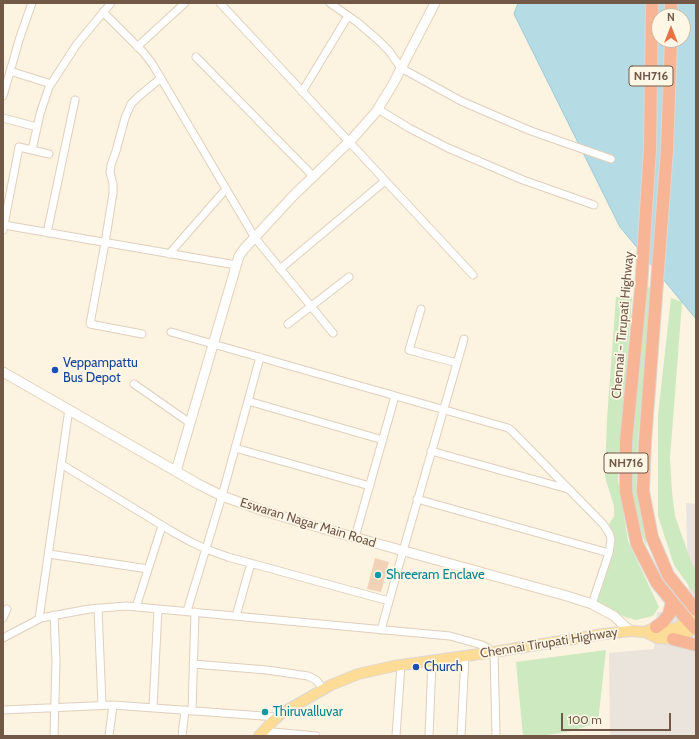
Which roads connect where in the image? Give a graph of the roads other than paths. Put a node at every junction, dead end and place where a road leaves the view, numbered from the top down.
1 (32, 3) edge
2 (111, 3) edge
3 (184, 3) edge
4 (220, 3) edge
5 (330, 3) edge
6 (652, 3) edge
7 (433, 7) edge
8 (103, 12) junction
9 (348, 16) junction
10 (137, 47) junction
11 (671, 48) edge
12 (196, 56) dead end
13 (401, 68) junction
14 (10, 71) junction
15 (161, 78) junction
16 (51, 84) junction
17 (302, 92) junction
18 (3, 96) edge
19 (75, 100) dead end
20 (378, 109) junction
21 (3, 118) edge
22 (37, 127) junction
23 (349, 142) junction
24 (32, 150) junction
25 (49, 154) dead end
26 (611, 159) dead end
27 (313, 176) junction
28 (385, 181) junction
29 (226, 188) junction
30 (594, 206) dead end
31 (4, 228) edge
32 (47, 233) junction
33 (255, 238) junction
34 (105, 243) junction
35 (169, 254) junction
36 (236, 265) junction
37 (280, 269) junction
38 (473, 275) dead end
39 (349, 277) dead end
40 (311, 307) junction
41 (420, 310) dead end
42 (288, 324) dead end
43 (172, 332) dead end
44 (333, 333) dead end
45 (142, 334) dead end
46 (464, 339) dead end
47 (213, 344) junction
48 (260, 357) junction
49 (457, 363) junction
50 (3, 372) edge
51 (134, 384) dead end
52 (395, 396) junction
53 (248, 401) junction
54 (69, 409) junction
55 (443, 410) junction
56 (190, 422) junction
57 (383, 440) junction
58 (235, 448) junction
59 (431, 451) junction
60 (61, 464) junction
61 (176, 471) junction
62 (370, 486) junction
63 (569, 489) junction
64 (222, 496) junction
65 (417, 499) junction
66 (162, 526) junction
67 (355, 537) junction
68 (206, 549) junction
69 (403, 551) junction
70 (609, 553) junction
71 (48, 554) junction
72 (251, 564) junction
73 (148, 569) junction
74 (389, 601) junction
75 (672, 602) junction
76 (592, 604) junction
77 (136, 607) junction
78 (98, 608) junction
79 (7, 609) dead end
80 (158, 609) junction
81 (696, 610) edge
82 (187, 611) junction
83 (195, 612) junction
84 (54, 615) junction
85 (236, 616) junction
86 (3, 618) edge
87 (40, 619) junction
88 (694, 625) edge
89 (650, 629) junction
90 (381, 630) junction
91 (630, 631) junction
92 (3, 638) edge
93 (673, 639) junction
94 (696, 645) edge
95 (494, 652) junction
96 (465, 656) junction
97 (432, 660) junction
98 (193, 664) junction
99 (401, 665) junction
100 (323, 689) junction
101 (102, 705) junction
102 (113, 705) junction
103 (56, 708) junction
104 (153, 708) junction
105 (3, 710) edge
106 (188, 710) junction
107 (277, 717) junction
108 (261, 733) edge
109 (293, 735) edge
110 (54, 736) edge
111 (109, 736) edge
112 (182, 736) edge
113 (316, 736) edge
114 (396, 736) edge
115 (429, 736) edge
116 (462, 736) edge
117 (496, 736) edge

1 - 14 street
2 - 8 street
3 - 10 street
4 - 17 street
5 - 9 street
6 - 75 highway, Chennai - Tirupati Highway / NH716
7 - 13 street
8 - 10 street
8 - 16 street
9 - 13 street
9 - 17 street
10 - 15 street
11 - 81 highway, NH716
12 - 27 street
13 - 20 street
13 - 26 street
14 - 16 street
14 - 18 street
15 - 29 street
15 - 34 street
16 - 22 street
17 - 23 street
19 - 32 street
20 - 23 street
20 - 30 street
21 - 22 street
22 - 24 street
23 - 27 street
23 - 28 street
24 - 25 street
24 - 31 street
27 - 33 street
28 - 37 street
28 - 38 street
29 - 33 street
29 - 35 street
31 - 32 street
32 - 34 street
33 - 36 street
33 - 37 street
34 - 35 street
34 - 45 street
35 - 36 street
36 - 47 street
37 - 40 street
39 - 40 street
40 - 42 street
40 - 44 street
41 - 49 street
43 - 47 street
46 - 49 street
47 - 48 street
47 - 56 street
48 - 52 street
48 - 53 street
49 - 55 street
50 - 54 street, Eswaran Nagar Main Road
51 - 56 street
52 - 55 street
52 - 57 street
53 - 57 street
53 - 58 street
54 - 60 street
54 - 61 street, Eswaran Nagar Main Road
55 - 59 street
55 - 63 street
56 - 61 street
57 - 62 street
58 - 62 street
58 - 64 street
59 - 63 street
59 - 65 street
60 - 66 street
60 - 71 street
61 - 64 street, Eswaran Nagar Main Road
62 - 67 street
63 - 70 street
64 - 67 street, Eswaran Nagar Main Road
64 - 68 street
65 - 69 street
65 - 70 street
66 - 68 street
66 - 73 street
67 - 69 street, Eswaran Nagar Main Road
68 - 72 street
68 - 82 street
69 - 74 street
69 - 76 street, Eswaran Nagar Main Road
70 - 76 street
71 - 73 street
71 - 87 street
72 - 74 street
72 - 85 street
73 - 77 street
74 - 90 street
75 - 88 highway, Chennai - Tirupati Highway / NH716
75 - 89 highway
76 - 91 street, Eswaran Nagar Main Road
77 - 78 street
77 - 80 street
78 - 84 street
78 - 101 street
79 - 86 street
80 - 82 street
80 - 104 street
82 - 83 street
83 - 85 street
83 - 98 street
84 - 87 street
84 - 103 street
85 - 90 street
87 - 92 street
88 - 89 main road
88 - 93 main road
89 - 91 main road, Chennai Tirupati Highway
89 - 93 main road
90 - 95 street
91 - 95 main road, Chennai Tirupati Highway
93 - 94 highway
95 - 96 main road, Chennai Tirupati Highway
95 - 117 street
96 - 97 main road, Chennai Tirupati Highway
96 - 116 street
97 - 99 main road, Chennai Tirupati Highway
97 - 115 street
98 - 100 street
98 - 106 street
99 - 100 main road, Chennai Tirupati Highway
99 - 114 street
100 - 107 main road, Chennai Tirupati Highway
101 - 102 street
101 - 103 street
102 - 104 street
102 - 111 street
103 - 105 street
103 - 110 street
104 - 106 street
106 - 107 street
106 - 112 street
107 - 108 main road, Chennai Tirupati Highway
108 - 109 street
109 - 113 street

